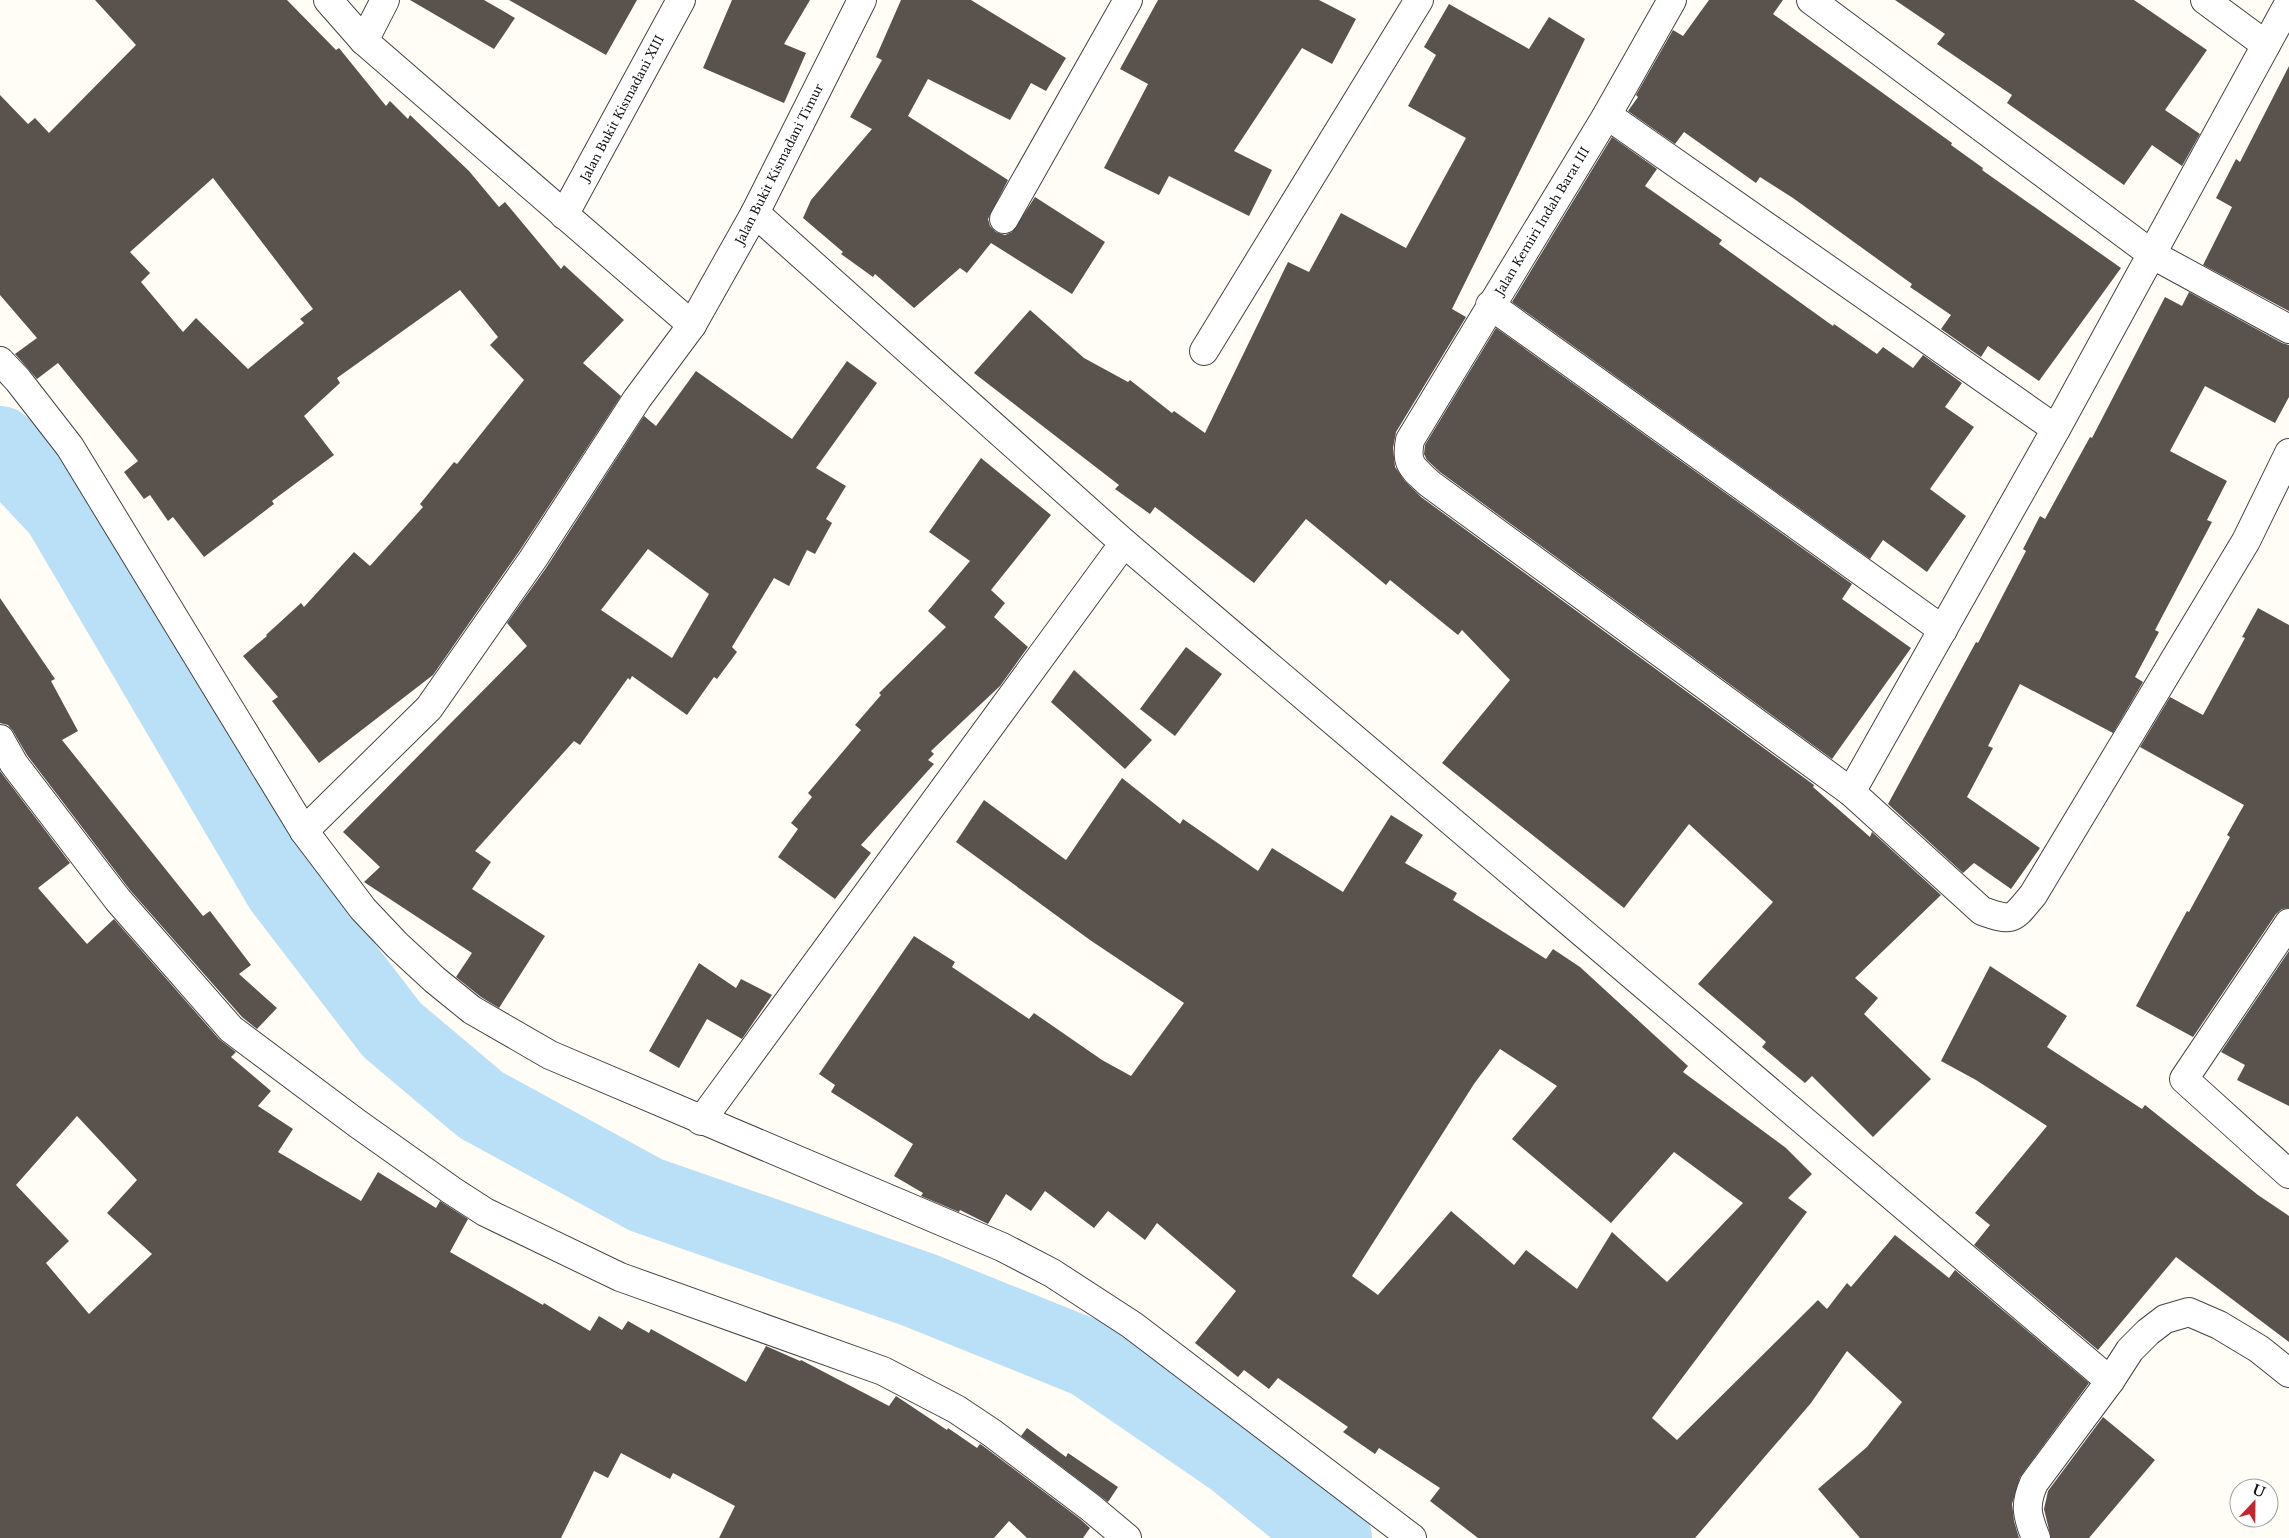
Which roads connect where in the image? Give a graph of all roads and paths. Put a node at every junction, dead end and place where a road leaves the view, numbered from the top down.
1 (328, 0) edge
2 (386, 0) edge
3 (680, 0) edge
4 (862, 0) edge
5 (1128, 0) edge
6 (1419, 0) edge
7 (1672, 0) edge
8 (1811, 0) edge
9 (2205, 0) edge
10 (2289, 3) edge
11 (364, 41) junction
12 (2266, 45) junction
13 (1607, 114) junction
14 (755, 213) junction
15 (564, 215) junction
16 (1004, 219) dead end
17 (2153, 255) junction
18 (1490, 305) junction
19 (692, 325) junction
20 (2289, 329) edge
21 (1204, 351) dead end
22 (0, 361) edge
23 (2056, 429) junction
24 (2289, 453) edge
25 (1124, 543) junction
26 (1943, 630) junction
27 (0, 739) edge
28 (1850, 792) junction
29 (304, 831) junction
30 (2289, 923) edge
31 (2226, 1118) junction
32 (701, 1121) junction
33 (2289, 1149) edge
34 (2289, 1174) edge
35 (2289, 1373) edge
36 (2110, 1381) junction
37 (1127, 1538) edge
38 (1412, 1538) edge
39 (2036, 1538) edge

1 - 11 street
2 - 11 street
3 - 15 street, Jalan Bukit Kismadani XIII
4 - 14 street, Jalan Bukit Kismadani Timur
5 - 16 street
6 - 21 street
7 - 13 street, Jalan Kemiri Indah Barat III
8 - 17 street
9 - 12 street
10 - 12 street
11 - 15 street
12 - 17 street
13 - 18 street, Jalan Kemiri Indah Barat III
13 - 23 street
14 - 19 street, Jalan Bukit Kismadani Timur
14 - 25 street
15 - 19 street
17 - 20 street
17 - 23 street
18 - 26 street
18 - 28 street, Jalan Kemiri Indah Barat III
19 - 29 street, Jalan Bukit Kismadani Timur
22 - 29 street
23 - 26 street
24 - 28 street
25 - 32 street
25 - 36 street
26 - 28 street
27 - 37 street
29 - 32 street
30 - 31 street
31 - 33 street
31 - 34 street
32 - 38 street
35 - 36 street
36 - 39 street

